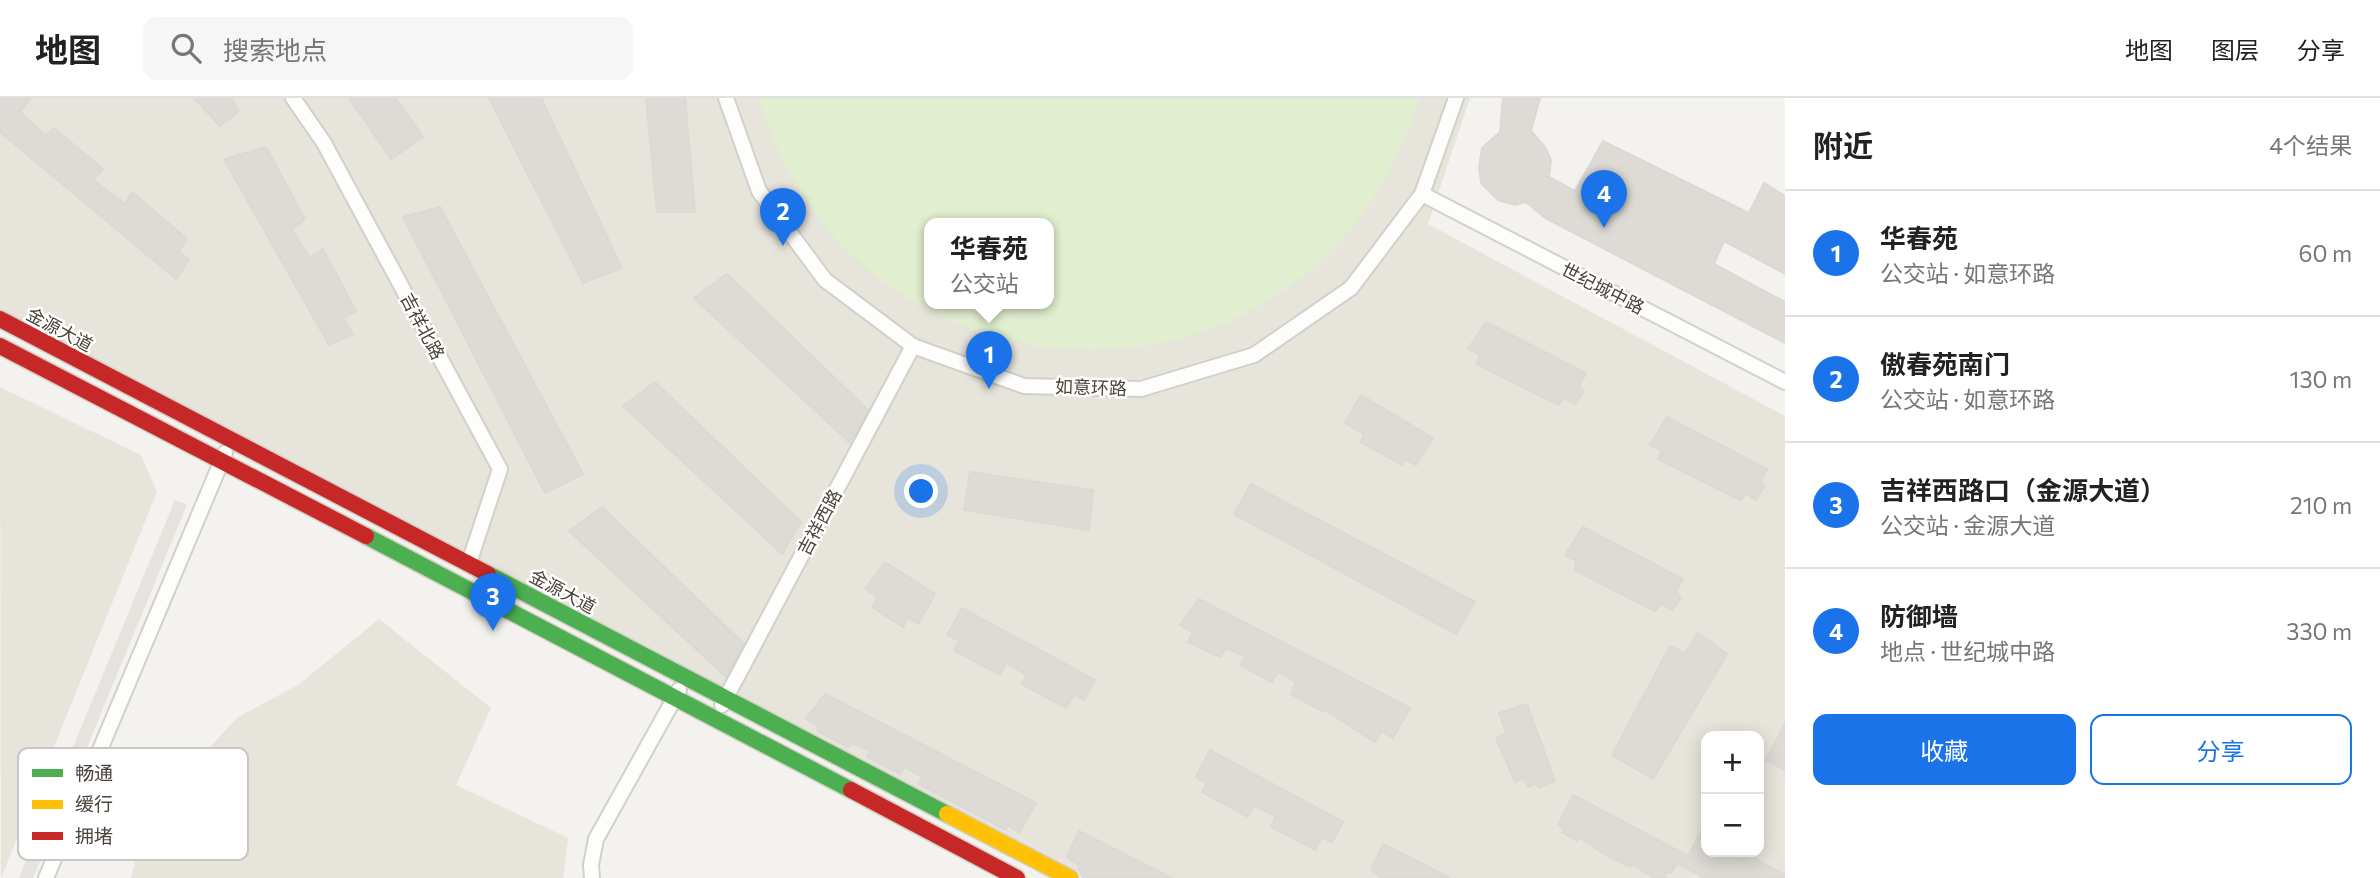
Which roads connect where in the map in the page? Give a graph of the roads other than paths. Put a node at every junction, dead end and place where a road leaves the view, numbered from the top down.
1 (293, 98) edge
2 (726, 98) edge
3 (1456, 98) edge
4 (1422, 194) junction
5 (0, 319) edge
6 (0, 346) edge
7 (913, 346) junction
8 (1785, 382) edge
9 (230, 439) junction
10 (222, 462) junction
11 (469, 563) junction
12 (686, 677) junction
13 (675, 697) junction
14 (726, 698) junction
15 (715, 718) junction
16 (101, 748) edge
17 (54, 860) edge
18 (46, 878) edge
19 (592, 878) edge
20 (1017, 878) edge
21 (1070, 878) edge

1 - 11 street, 吉祥北路
2 - 7 street, 如意环路
3 - 4 street, 如意环路
4 - 7 street, 如意环路
4 - 8 street, 世纪城中路
5 - 9 street, 金源大道
6 - 10 street
7 - 14 street, 吉祥西路
9 - 10 street
9 - 11 street, 金源大道
10 - 13 street
10 - 16 street
11 - 12 street, 金源大道
12 - 13 street
12 - 14 street, 金源大道
13 - 15 street
13 - 19 street
14 - 15 street, 吉祥西路
14 - 21 street, 金源大道
15 - 20 street
17 - 18 street

